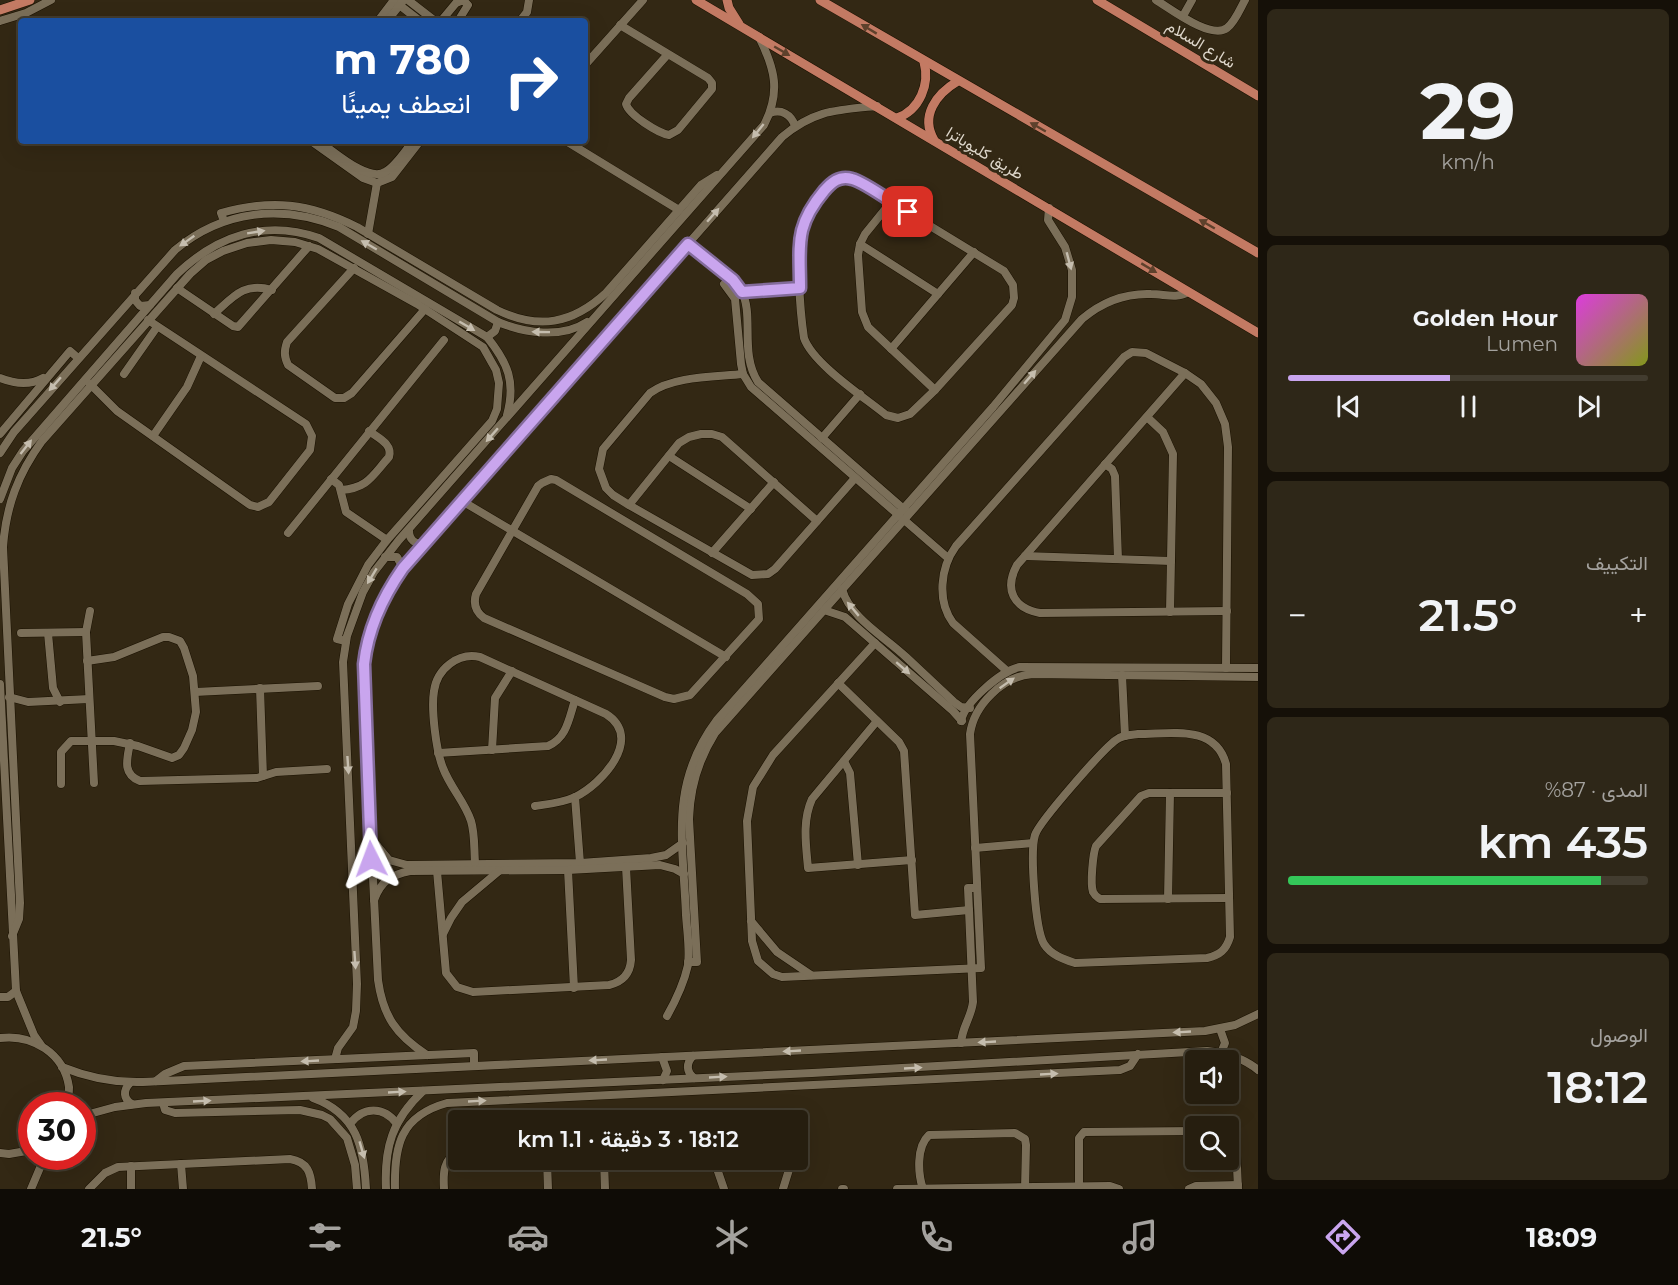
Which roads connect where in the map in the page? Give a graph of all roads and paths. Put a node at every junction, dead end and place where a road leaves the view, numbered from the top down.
1 (30, 0) edge
2 (51, 0) edge
3 (529, 0) edge
4 (643, 0) edge
5 (696, 0) edge
6 (727, 0) edge
7 (820, 0) edge
8 (1097, 0) edge
9 (1157, 0) edge
10 (1192, 0) edge
11 (1245, 0) edge
12 (400, 1) edge
13 (0, 10) edge
14 (1183, 16) junction
15 (381, 18) edge
16 (389, 18) edge
17 (417, 18) edge
18 (430, 18) edge
19 (444, 18) edge
20 (460, 18) edge
21 (522, 18) edge
22 (0, 21) edge
23 (620, 25) junction
24 (741, 27) junction
25 (759, 37) junction
26 (668, 54) junction
27 (588, 62) edge
28 (924, 62) junction
29 (958, 81) junction
30 (1258, 96) edge
31 (877, 106) junction
32 (770, 114) junction
33 (897, 118) junction
34 (795, 126) junction
35 (934, 140) junction
36 (317, 144) edge
37 (322, 144) edge
38 (414, 144) edge
39 (571, 144) edge
40 (325, 148) junction
41 (723, 171) junction
42 (374, 180) junction
43 (891, 202) junction
44 (1049, 208) junction
45 (679, 210) junction
46 (224, 221) junction
47 (368, 234) junction
48 (688, 244) junction
49 (860, 244) junction
50 (309, 246) junction
51 (974, 252) junction
52 (1258, 253) edge
53 (642, 258) junction
54 (354, 268) junction
55 (428, 274) junction
56 (724, 284) dead end
57 (177, 288) junction
58 (800, 288) junction
59 (272, 290) junction
60 (742, 292) junction
61 (1188, 292) junction
62 (135, 293) junction
63 (938, 294) junction
64 (419, 301) junction
65 (150, 305) junction
66 (425, 309) junction
67 (214, 314) junction
68 (596, 316) junction
69 (112, 320) junction
70 (148, 320) junction
71 (1065, 320) junction
72 (498, 322) junction
73 (1075, 326) junction
74 (157, 327) junction
75 (128, 329) junction
76 (1258, 333) edge
77 (487, 337) junction
78 (444, 340) dead end
79 (891, 349) junction
80 (201, 356) junction
81 (78, 358) junction
82 (1185, 373) junction
83 (49, 374) junction
84 (124, 374) dead end
85 (743, 374) junction
86 (0, 378) edge
87 (84, 379) junction
88 (755, 384) junction
89 (92, 385) junction
90 (935, 390) junction
91 (860, 394) junction
92 (1147, 417) junction
93 (506, 419) junction
94 (369, 431) junction
95 (0, 434) edge
96 (153, 436) junction
97 (822, 438) junction
98 (0, 453) edge
99 (669, 456) junction
100 (1105, 464) junction
101 (451, 475) junction
102 (855, 478) junction
103 (331, 479) junction
104 (774, 482) junction
105 (341, 490) junction
106 (0, 499) edge
107 (462, 501) junction
108 (629, 506) junction
109 (751, 509) junction
110 (904, 514) junction
111 (818, 521) junction
112 (409, 530) junction
113 (513, 531) junction
114 (288, 533) dead end
115 (387, 540) junction
116 (425, 543) junction
117 (712, 553) junction
118 (1025, 556) junction
119 (385, 557) junction
120 (948, 558) junction
121 (1118, 559) junction
122 (1171, 561) junction
123 (403, 568) junction
124 (842, 589) junction
125 (824, 610) junction
126 (90, 611) dead end
127 (1227, 611) junction
128 (1170, 612) junction
129 (86, 632) junction
130 (21, 633) dead end
131 (48, 633) junction
132 (346, 641) junction
133 (875, 643) junction
134 (726, 657) junction
135 (87, 661) junction
136 (1226, 668) junction
137 (1258, 668) edge
138 (512, 671) junction
139 (1007, 671) junction
140 (1067, 671) junction
141 (1152, 672) junction
142 (1185, 672) junction
143 (1122, 675) junction
144 (1258, 677) edge
145 (838, 683) junction
146 (3, 684) edge
147 (318, 686) dead end
148 (53, 688) junction
149 (260, 688) junction
150 (195, 692) junction
151 (9, 697) junction
152 (89, 699) junction
153 (575, 700) junction
154 (46, 702) junction
155 (60, 702) junction
156 (967, 708) junction
157 (977, 712) junction
158 (877, 721) junction
159 (961, 721) junction
160 (971, 727) junction
161 (1125, 735) junction
162 (92, 740) junction
163 (130, 743) junction
164 (492, 750) junction
165 (438, 753) junction
166 (844, 761) junction
167 (327, 769) dead end
168 (263, 776) junction
169 (94, 783) dead end
170 (61, 784) dead end
171 (1170, 793) junction
172 (1227, 793) junction
173 (575, 797) junction
174 (535, 806) dead end
175 (370, 837) junction
176 (683, 843) junction
177 (1033, 843) junction
178 (975, 848) junction
179 (912, 860) junction
180 (475, 862) junction
181 (580, 862) junction
182 (858, 865) junction
183 (626, 867) junction
184 (568, 870) junction
185 (438, 871) junction
186 (499, 871) junction
187 (684, 874) junction
188 (977, 888) junction
189 (1168, 898) junction
190 (1229, 898) junction
191 (373, 904) junction
192 (969, 910) junction
193 (751, 921) junction
194 (442, 935) junction
195 (12, 936) junction
196 (688, 962) junction
197 (971, 969) junction
198 (812, 976) junction
199 (574, 988) junction
200 (16, 991) junction
201 (0, 997) edge
202 (1258, 1014) edge
203 (667, 1016) dead end
204 (1221, 1029) junction
205 (0, 1038) edge
206 (961, 1043) junction
207 (41, 1045) junction
208 (1222, 1050) edge
209 (1185, 1052) edge
210 (1138, 1054) junction
211 (427, 1055) junction
212 (693, 1056) junction
213 (662, 1057) junction
214 (335, 1059) junction
215 (1239, 1059) edge
216 (474, 1065) junction
217 (62, 1067) junction
218 (1258, 1070) edge
219 (798, 1073) junction
220 (694, 1078) junction
221 (663, 1080) junction
222 (156, 1081) junction
223 (130, 1083) junction
224 (528, 1086) junction
225 (798, 1086) junction
226 (423, 1091) junction
227 (69, 1092) edge
228 (309, 1096) junction
229 (528, 1099) junction
230 (163, 1103) junction
231 (132, 1104) junction
232 (96, 1113) edge
233 (350, 1124) junction
234 (397, 1124) junction
235 (1185, 1131) edge
236 (18, 1152) edge
237 (0, 1153) edge
238 (448, 1159) edge
239 (181, 1164) junction
240 (131, 1166) junction
241 (39, 1170) edge
242 (547, 1170) edge
243 (604, 1170) edge
244 (717, 1170) edge
245 (789, 1170) edge
246 (1237, 1170) edge
247 (1079, 1187) junction
248 (1238, 1187) edge
249 (923, 1188) edge
250 (1025, 1188) edge
251 (31, 1189) edge
252 (89, 1189) edge
253 (131, 1189) edge
254 (183, 1189) edge
255 (312, 1189) edge
256 (357, 1189) edge
257 (366, 1189) edge
258 (386, 1189) edge
259 (395, 1189) edge
260 (444, 1189) edge
261 (548, 1189) edge
262 (605, 1189) edge
263 (724, 1189) edge
264 (783, 1189) edge
265 (897, 1189) edge
266 (1119, 1189) edge
267 (1189, 1189) edge

1 - 13 main road
2 - 22 street
3 - 21 street
4 - 23 street
5 - 24 main road, طريق كليوباترا
6 - 24 main road
28 -> 7 main road
8 - 30 main road, شارع السلام
9 - 14 street
10 - 14 street
11 - 14 street
12 - 15 street
12 - 16 street
12 - 17 street
12 - 18 street
19 - 20 street
23 - 26 street
23 - 27 street
24 - 25 main road, طريق كليوباترا
25 -> 31 main road, طريق كليوباترا
25 - 32 street
26 - 26 street
28 - 29 main road
28 - 33 main road
29 - 35 main road
52 -> 29 main road
31 - 33 main road, طريق كليوباترا
31 - 34 street
32 - 34 street
32 -> 41 street
33 - 35 main road, طريق كليوباترا
48 -> 34 street
35 - 44 main road, طريق كليوباترا
36 - 40 street
37 - 40 street
38 - 42 street
39 - 45 street
40 - 42 street
41 - 45 street
41 - 53 street
42 - 47 street
43 - 49 street
43 - 51 street
43 - 58 street
44 -> 61 main road, طريق كليوباترا
44 -> 71 street
45 - 53 street
46 - 47 street
55 -> 46 street
46 -> 62 street
47 - 55 street
48 - 60 street
48 - 107 street
49 - 63 street
49 - 79 street
50 - 54 street
50 - 57 street
50 - 59 street
51 - 63 street
51 - 90 street
53 - 55 street
53 - 68 street
54 - 64 street
54 - 66 street
55 - 72 street
56 - 85 street
57 - 67 street
57 - 70 street
58 - 60 street
58 - 91 street
59 - 67 street
59 - 67 street
60 - 88 street
61 - 73 street
61 - 76 main road, طريق كليوباترا
62 - 65 street
62 - 69 street
63 - 79 street
65 -> 64 street
64 - 66 street
64 -> 77 street
65 - 75 street
66 - 101 street
68 -> 72 street
68 - 93 street
69 - 75 street
69 - 81 street
70 - 74 street
70 - 89 street
71 - 73 street
71 - 110 street
72 - 77 street
110 -> 73 street
74 - 80 street
74 - 84 street
75 - 87 street
77 - 93 street
78 - 94 street
79 - 90 street
80 - 96 street
80 - 96 street
81 - 83 street
81 -> 98 street
82 - 92 street
82 - 120 street
82 - 127 street
83 - 86 street
83 - 95 street
85 - 88 street
85 - 108 street
87 - 89 street
106 -> 87 street
88 - 97 street
88 - 102 street
89 - 96 street
89 - 146 street
90 - 91 street
91 - 97 street
92 - 100 street
92 - 122 street
93 -> 101 street
94 - 103 street
94 - 105 street
97 - 110 street
99 - 104 street
99 - 108 street
99 - 109 street
100 - 118 street
100 - 121 street
101 - 112 street
101 - 115 street
102 - 110 street
102 - 111 street
103 - 105 street
103 - 114 street
104 - 109 street
104 - 111 street
105 - 115 street
107 - 113 street
107 - 116 street
108 - 117 street
109 - 117 street
110 - 120 street
110 - 124 street
110 - 176 street
111 - 117 street
112 - 116 street
112 - 119 street
113 - 134 street
113 - 134 street
113 - 134 street
115 - 132 street
116 - 123 street
118 - 121 street
118 - 128 street
119 - 123 street
119 -> 132 street
120 - 139 street
121 - 122 street
122 - 128 street
123 - 175 street
124 - 125 street
156 -> 124 street
125 - 133 street
125 - 196 street
126 - 129 street
127 - 128 street
127 - 136 street
129 - 131 street
129 - 135 street
130 - 131 street
131 - 148 street
132 -> 214 street
133 - 145 street
133 -> 159 street
135 - 150 street
135 - 152 street
136 - 137 street
136 - 142 street
138 - 153 street
138 - 164 street
138 - 165 street
139 - 140 street
139 - 156 street
140 - 141 street
140 - 143 street
157 -> 140 street
141 - 142 street
141 - 143 street
142 - 144 street
143 - 161 street
145 - 158 street
145 - 193 street
146 - 151 street
146 - 195 street
147 - 149 street
148 - 154 street
148 - 155 street
149 - 150 street
149 - 168 street
150 - 163 street
151 - 154 street
151 - 195 street
152 - 155 street
152 - 162 street
153 - 164 street
153 - 173 street
154 - 155 street
156 - 157 street
156 - 159 street
157 - 160 street
158 - 166 street
158 - 179 street
159 - 160 street
160 - 178 street
161 - 172 street
161 - 177 street
162 - 163 street
162 - 169 street
162 - 170 street
163 - 168 street
164 - 165 street
165 - 180 street
166 - 182 street
166 - 182 street
167 - 168 street
171 - 172 street
171 - 189 street
171 - 189 street
172 - 190 street
173 - 174 street
173 - 181 street
175 - 180 street
175 - 191 street
176 - 181 street
176 - 187 street
177 - 178 street
177 - 190 street
178 - 188 street
179 - 182 street
179 - 192 street
180 - 181 street
183 - 184 street
183 - 187 street
183 - 199 street
184 - 186 street
184 - 199 street
185 - 186 street
185 - 191 street
185 - 194 street
186 - 194 street
187 - 196 street
188 - 192 street
188 - 197 street
189 - 190 street
191 - 211 street
192 - 197 street
193 - 198 street
193 - 198 street
194 - 199 street
195 - 200 street
196 - 203 street
197 - 198 street
197 - 206 street
200 - 201 street
200 - 207 street
202 - 204 street
204 -> 206 street
204 - 208 street
205 - 207 street
206 -> 212 street
207 - 217 street
209 - 210 street
219 -> 210 street
225 -> 210 street
211 - 214 street
211 - 216 street
212 - 213 street
212 - 220 street
213 -> 216 street
213 - 221 street
214 -> 222 street
215 - 218 street
216 - 222 street
217 - 223 street
217 - 227 street
220 -> 219 street
219 - 225 street
220 - 221 street
221 - 224 street
222 - 223 street
223 - 231 street
224 - 226 street
224 - 229 street
225 - 229 street
228 -> 226 street
226 - 234 street
230 -> 228 street
228 - 233 street
259 -> 229 street
230 - 231 street
230 - 256 street
231 - 232 street
233 - 234 street
233 -> 257 street
234 - 258 street
235 - 247 street
236 - 237 street
238 - 260 street
239 - 240 street
239 - 254 street
239 - 255 street
240 - 252 street
240 - 253 street
241 - 251 street
242 - 261 street
243 - 262 street
244 - 263 street
245 - 264 street
246 - 248 street
247 - 250 street
247 - 266 street
248 - 267 street
249 - 250 street
249 - 250 street
249 - 265 street

